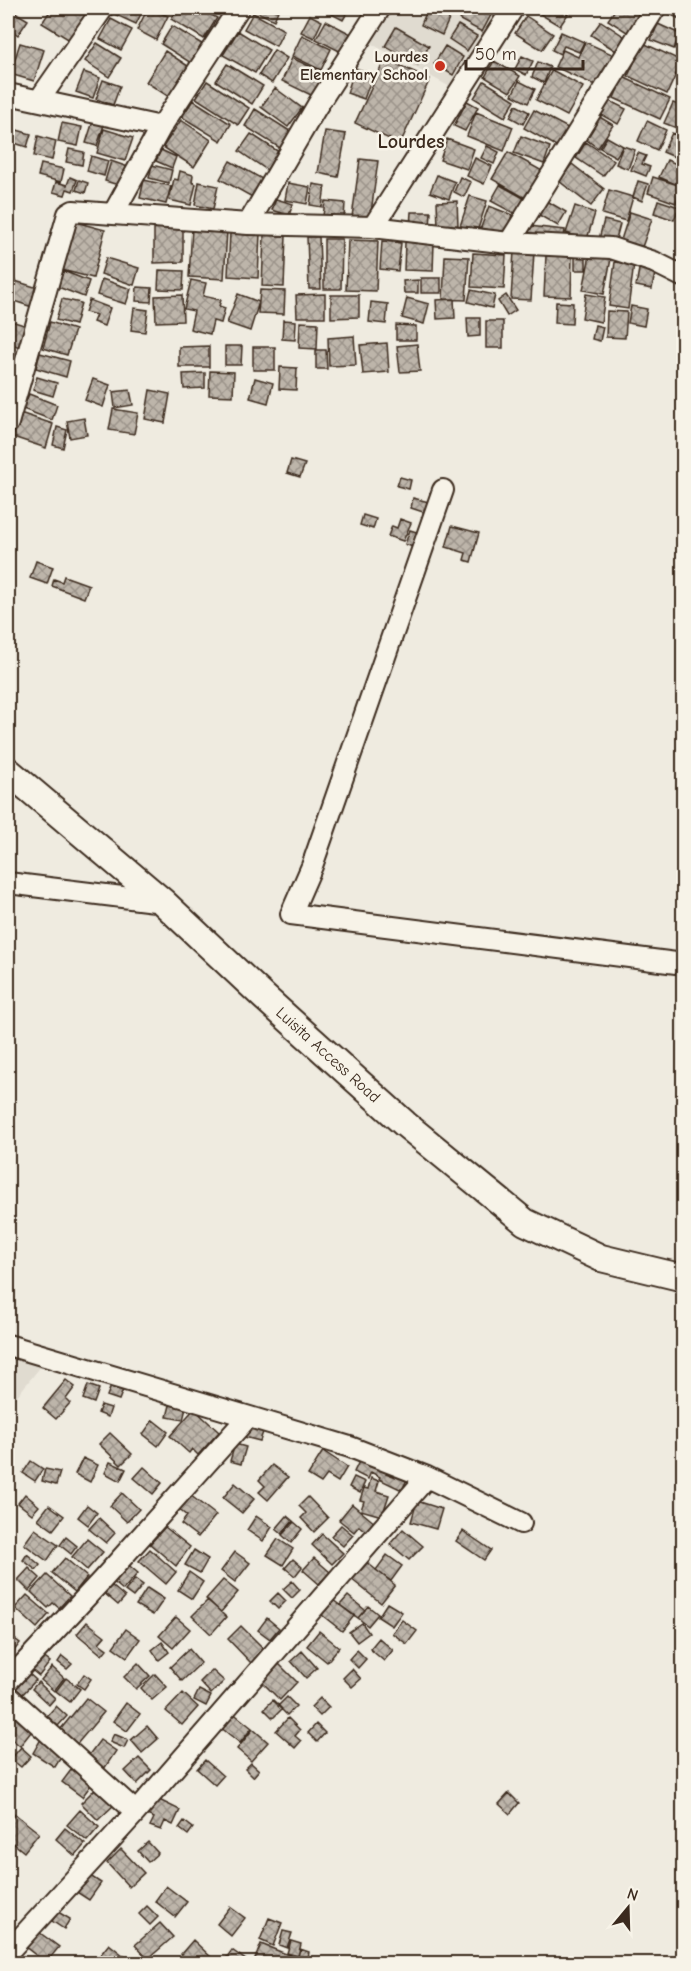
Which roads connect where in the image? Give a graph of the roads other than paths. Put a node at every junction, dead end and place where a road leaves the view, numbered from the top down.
1 (103, 8) edge
2 (239, 8) edge
3 (380, 8) edge
4 (513, 8) edge
5 (655, 8) edge
6 (8, 94) edge
7 (39, 100) junction
8 (161, 127) junction
9 (113, 214) junction
10 (248, 224) junction
11 (373, 227) junction
12 (508, 243) junction
13 (684, 277) edge
14 (8, 423) edge
15 (443, 490) dead end
16 (8, 771) edge
17 (8, 883) edge
18 (163, 902) junction
19 (684, 964) edge
20 (684, 1278) edge
21 (8, 1345) edge
22 (248, 1417) junction
23 (427, 1477) junction
24 (521, 1523) dead end
25 (8, 1681) edge
26 (8, 1696) edge
27 (136, 1812) junction
28 (8, 1952) edge

1 - 7 street
2 - 8 street
3 - 10 street
4 - 11 street
5 - 12 street
6 - 7 street
7 - 8 street
8 - 9 street
9 - 10 street
9 - 14 street
10 - 11 street
11 - 12 street
12 - 13 street
15 - 19 street
16 - 18 main road, Luisita Access Road
17 - 18 street
18 - 20 main road, Luisita Access Road
21 - 22 street
22 - 23 street
22 - 25 street
23 - 24 street
23 - 27 street
26 - 27 street
27 - 28 street

